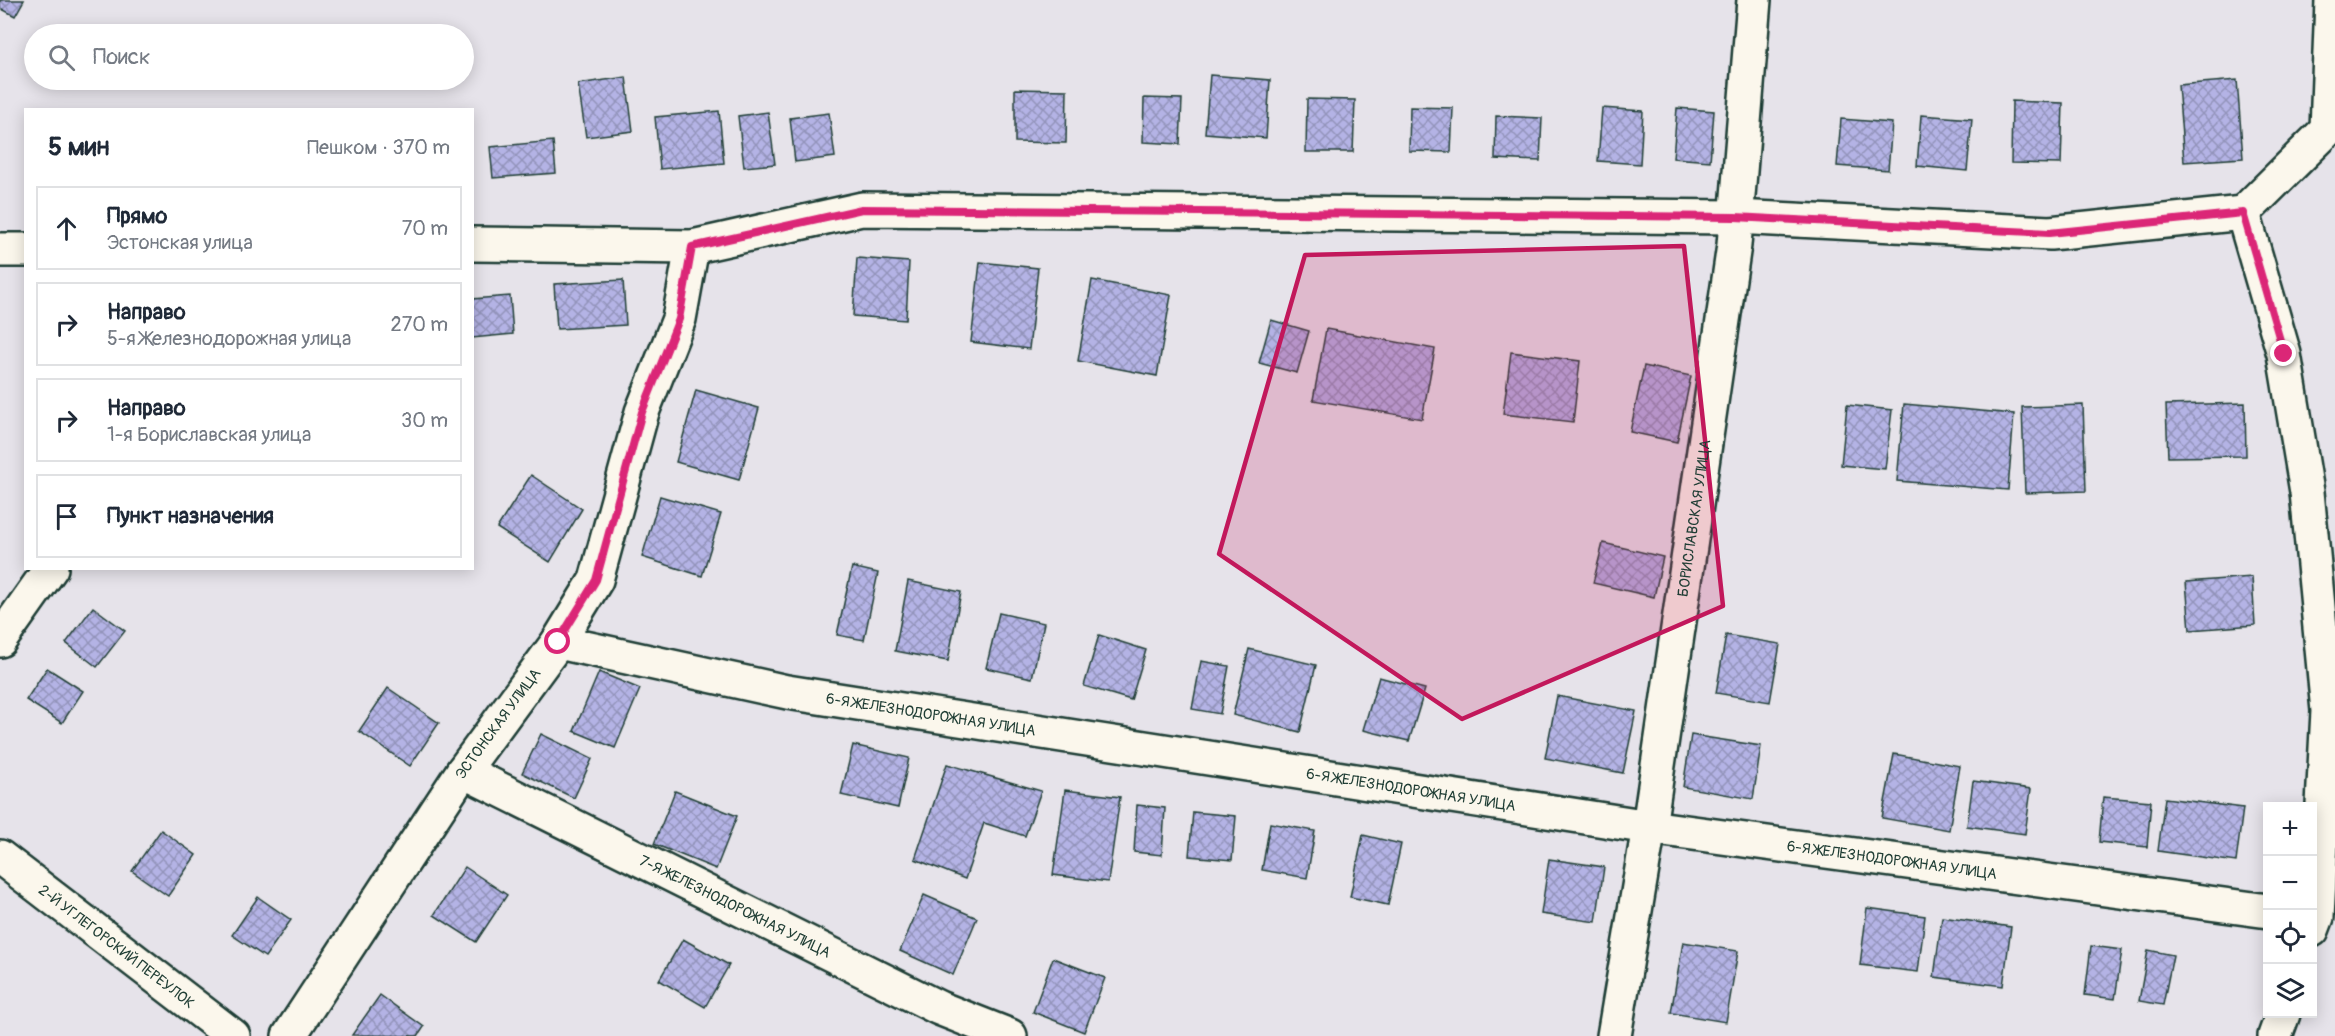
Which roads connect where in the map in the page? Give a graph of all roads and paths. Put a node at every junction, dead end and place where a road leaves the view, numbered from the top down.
1 (1754, 0) edge
2 (2332, 0) edge
3 (2331, 129) edge
4 (2243, 213) junction
5 (1735, 217) junction
6 (474, 244) edge
7 (692, 247) junction
8 (0, 250) edge
9 (24, 250) edge
10 (50, 570) edge
11 (0, 640) edge
12 (558, 642) junction
13 (463, 771) junction
14 (1649, 827) junction
15 (0, 857) edge
16 (2263, 910) edge
17 (2315, 910) edge
18 (2282, 1018) edge
19 (232, 1036) edge
20 (289, 1036) edge
21 (1010, 1036) edge
22 (1614, 1036) edge
23 (2276, 1036) edge

1 - 5 street, БОРИСЛАВСКАЯ УЛИЦА
2 - 3 street
3 - 4 street
4 - 5 street
4 - 17 street
5 - 7 street
5 - 14 street, БОРИСЛАВСКАЯ УЛИЦА
6 - 7 street
7 - 12 street, ЭСТОНСКАЯ УЛИЦА
8 - 9 street
10 - 11 street
12 - 13 street, ЭСТОНСКАЯ УЛИЦА
12 - 14 street, 6-Я ЖЕЛЕЗНОДОРОЖНАЯ УЛИЦА
13 - 20 street, ЭСТОНСКАЯ УЛИЦА
13 - 21 street, 7-Я ЖЕЛЕЗНОДОРОЖНАЯ УЛИЦА
14 - 16 street, 6-Я ЖЕЛЕЗНОДОРОЖНАЯ УЛИЦА
14 - 22 street, БОРИСЛАВСКАЯ УЛИЦА
15 - 19 street, 2-Й УГЛЕГОРСКИЙ ПЕРЕУЛОК
18 - 23 street

